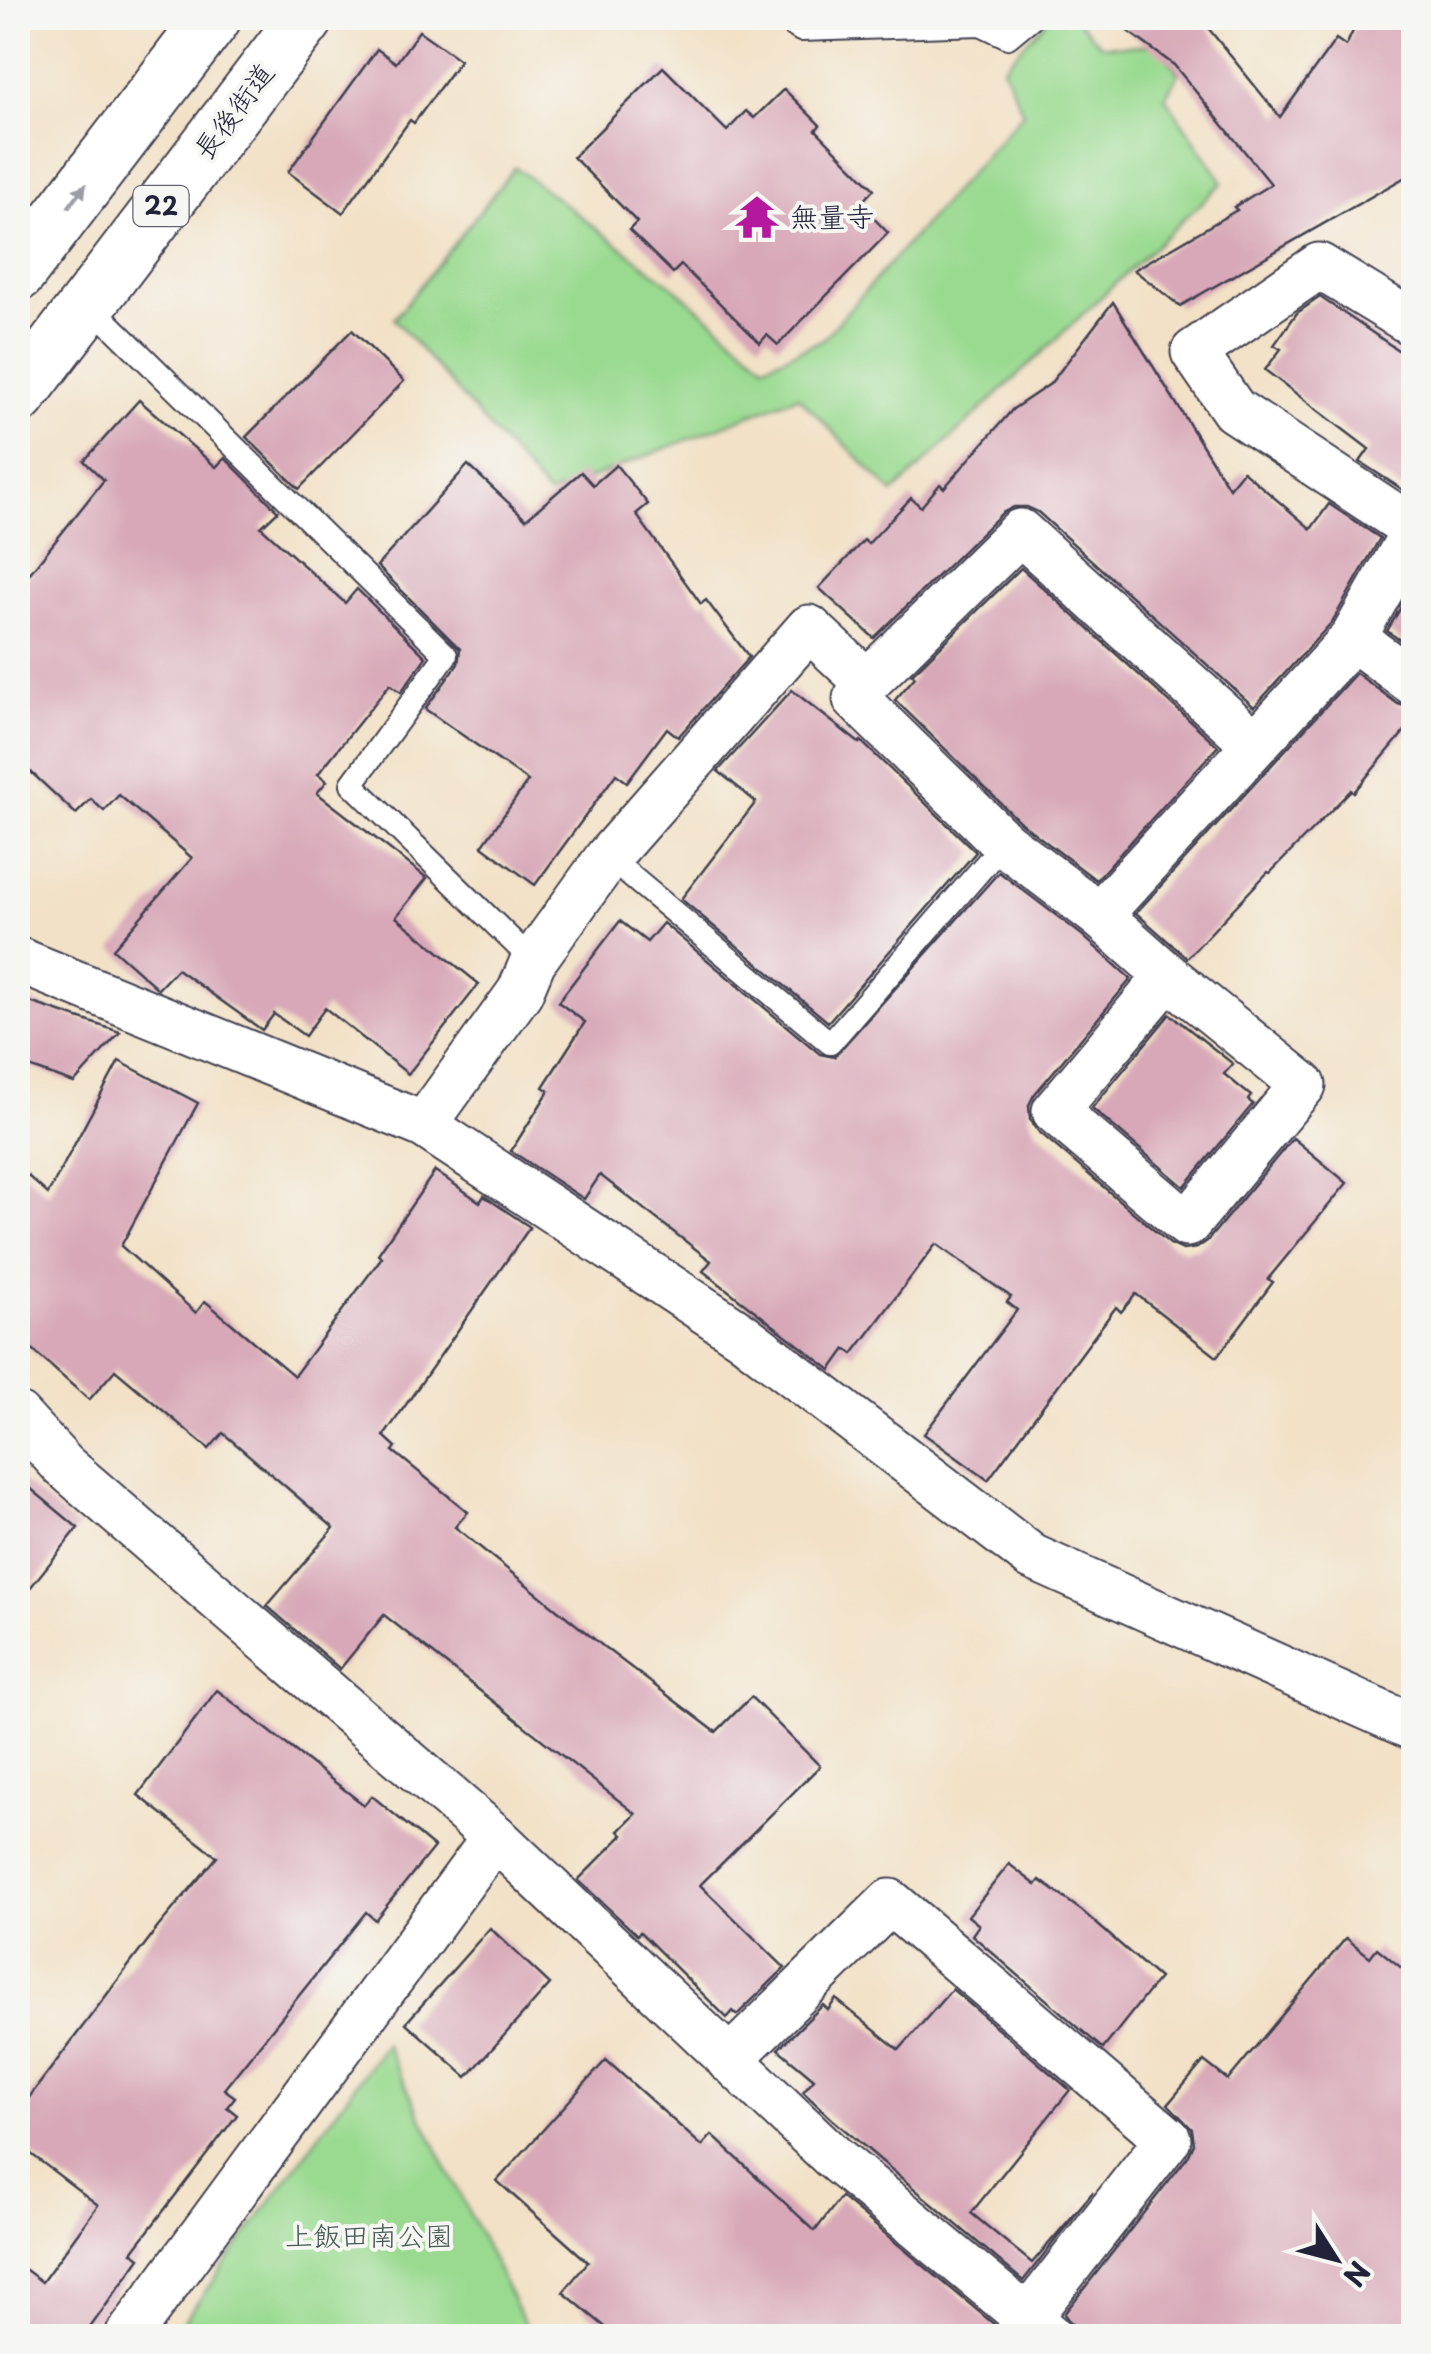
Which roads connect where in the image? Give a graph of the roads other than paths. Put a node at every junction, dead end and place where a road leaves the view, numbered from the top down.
1 (214, 18) edge
2 (306, 18) edge
3 (781, 18) edge
4 (1031, 18) edge
5 (18, 273) edge
6 (88, 303) junction
7 (1414, 324) edge
8 (18, 396) edge
9 (1414, 530) edge
10 (1353, 638) junction
11 (867, 682) junction
12 (1414, 684) edge
13 (1255, 744) junction
14 (1004, 844) junction
15 (608, 857) junction
16 (1100, 915) junction
17 (18, 960) edge
18 (533, 961) junction
19 (1168, 976) junction
20 (424, 1125) junction
21 (18, 1416) edge
22 (1414, 1728) edge
23 (495, 1836) junction
24 (728, 2060) junction
25 (1039, 2326) edge
26 (128, 2336) edge

5 -> 1 main road, 22
2 - 6 main road, 長後街道 / 22
3 - 4 lane
6 - 8 main road, 長後街道 / 22
6 - 18 lane
7 - 9 street
9 - 10 street
10 - 12 street
10 - 13 street
11 - 13 street
11 - 14 street
11 - 15 street
13 - 16 street
14 - 15 lane
14 - 16 street
15 - 18 street
16 - 19 street
17 - 20 street
18 - 20 street
19 - 19 street
20 - 22 street
21 - 23 street
23 - 24 street
23 - 26 street
24 - 25 street
24 - 25 street

